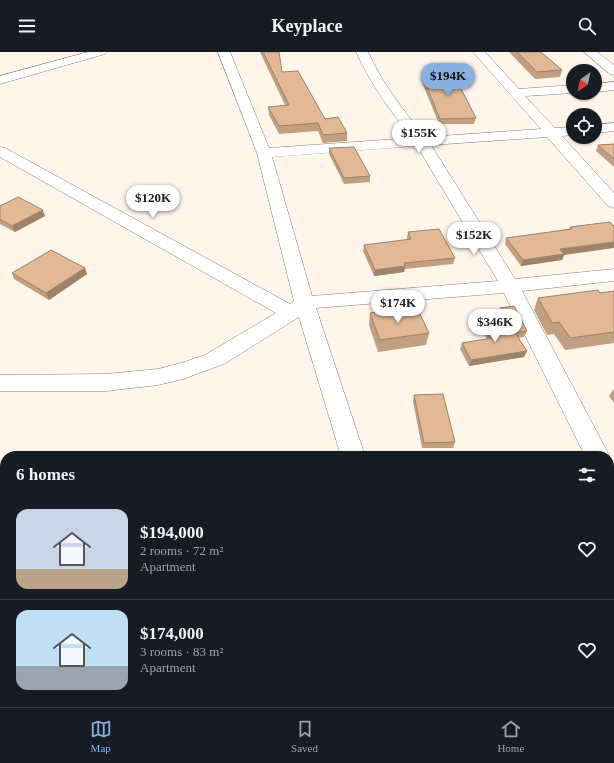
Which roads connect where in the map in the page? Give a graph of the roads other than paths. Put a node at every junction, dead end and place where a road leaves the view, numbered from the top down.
1 (101, 52) edge
2 (224, 52) edge
3 (362, 52) edge
4 (479, 52) edge
5 (590, 52) edge
6 (614, 71) edge
7 (0, 80) edge
8 (614, 86) edge
9 (602, 87) edge
10 (566, 89) edge
11 (516, 93) junction
12 (614, 127) edge
13 (602, 128) edge
14 (566, 131) edge
15 (553, 132) junction
16 (421, 141) junction
17 (0, 151) edge
18 (264, 153) junction
19 (614, 202) edge
20 (614, 275) edge
21 (510, 286) junction
22 (298, 308) junction
23 (0, 383) edge
24 (351, 451) edge
25 (594, 451) edge

1 - 7 street
2 - 18 street
3 - 16 street
4 - 11 street
5 - 6 street
8 - 9 street
10 - 11 street
11 - 15 street
12 - 13 street
14 - 15 street
15 - 16 street
15 - 19 street
16 - 18 street
16 - 21 street
17 - 22 street
18 - 22 street
20 - 21 street
21 - 22 street
21 - 25 street
22 - 23 street
22 - 24 street

